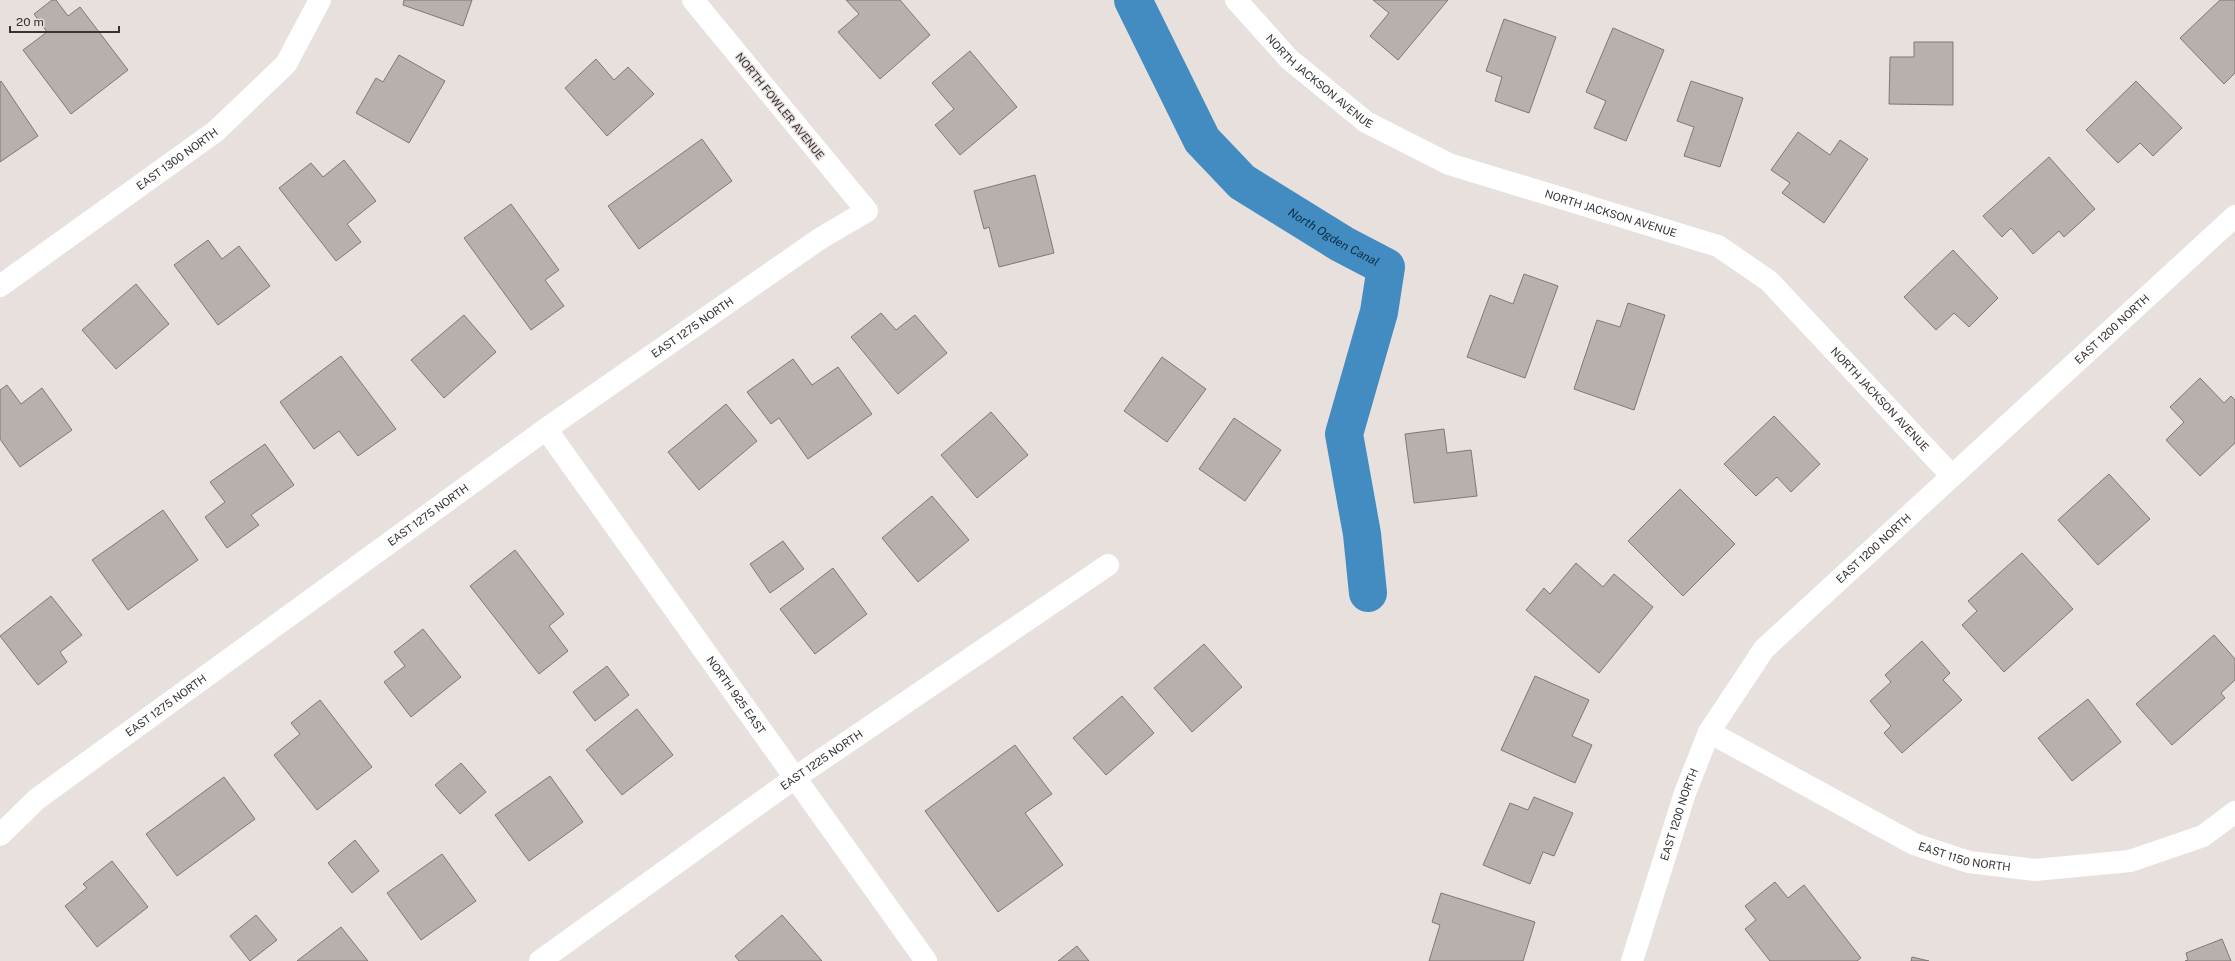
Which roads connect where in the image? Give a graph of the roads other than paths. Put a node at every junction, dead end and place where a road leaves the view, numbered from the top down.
1 (320, 0) edge
2 (693, 0) edge
3 (1236, 0) edge
4 (867, 211) joint
5 (2235, 216) edge
6 (0, 286) edge
7 (546, 429) junction
8 (1952, 476) junction
9 (1108, 565) dead end
10 (1709, 732) junction
11 (796, 777) junction
12 (2235, 812) edge
13 (0, 834) edge
14 (540, 961) edge
15 (926, 961) edge
16 (1632, 961) edge

1 - 6 street, EAST 1300 NORTH
2 - 4 street, NORTH FOWLER AVENUE
3 - 8 street, NORTH JACKSON AVENUE
4 - 7 street, EAST 1275 NORTH
5 - 8 street, EAST 1200 NORTH
7 - 11 street, NORTH 925 EAST
7 - 13 street, EAST 1275 NORTH
8 - 10 street, EAST 1200 NORTH
9 - 11 street, EAST 1225 NORTH
10 - 12 street, EAST 1150 NORTH
10 - 16 street, EAST 1200 NORTH
11 - 14 street, EAST 1225 NORTH
11 - 15 street, NORTH 925 EAST

